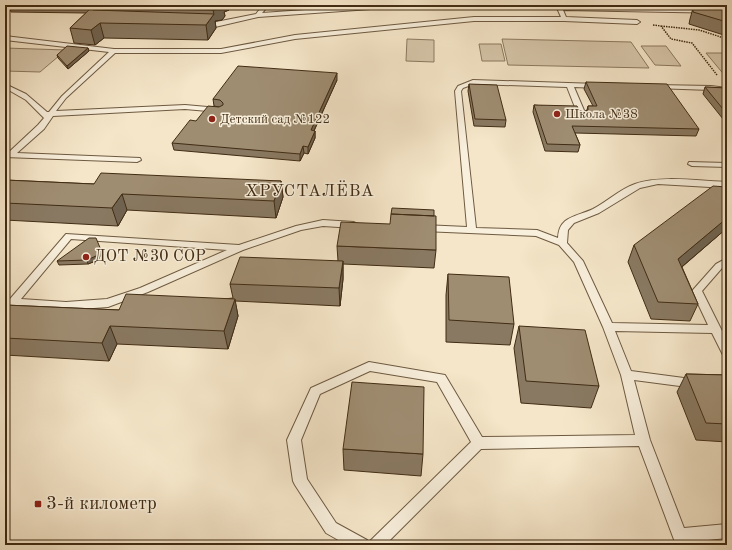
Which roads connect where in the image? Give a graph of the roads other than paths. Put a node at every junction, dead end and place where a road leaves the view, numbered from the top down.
1 (258, 5) edge
2 (266, 5) edge
3 (399, 5) edge
4 (715, 5) edge
5 (209, 6) edge
6 (576, 7) edge
7 (604, 7) edge
8 (724, 11) edge
9 (258, 15) junction
10 (564, 19) junction
11 (637, 22) road end
12 (200, 25) edge
13 (5, 38) edge
14 (114, 51) junction
15 (570, 85) junction
16 (5, 86) edge
17 (602, 86) edge
18 (649, 86) edge
19 (727, 90) edge
20 (220, 110) edge
21 (582, 115) edge
22 (49, 116) junction
23 (8, 155) edge
24 (137, 160) dead end
25 (692, 164) dead end
26 (727, 165) edge
27 (727, 185) edge
28 (368, 225) edge
29 (413, 227) edge
30 (472, 230) junction
31 (562, 243) junction
32 (240, 248) junction
33 (727, 261) edge
34 (9, 302) edge
35 (608, 327) junction
36 (715, 329) junction
37 (727, 352) edge
38 (627, 375) junction
39 (709, 385) edge
40 (643, 440) junction
41 (478, 443) junction
42 (727, 531) edge
43 (682, 540) edge
44 (362, 545) edge
45 (375, 545) edge

1 - 5 lane
2 - 9 lane
3 - 9 lane
4 - 8 lane
6 - 7 lane
6 - 10 lane
7 - 8 lane
9 - 12 lane
10 - 11 lane
10 - 14 lane
13 - 14 lane
14 - 22 lane
15 - 17 lane
15 - 21 lane
15 - 30 lane
16 - 22 lane
18 - 19 lane
20 - 22 lane
22 - 23 lane
23 - 24 lane
25 - 26 lane
27 - 31 lane
28 - 32 lane
29 - 30 lane
30 - 31 lane
31 - 35 lane
32 - 34 lane
32 - 34 lane
33 - 36 lane
35 - 36 lane
35 - 38 lane
36 - 37 lane
38 - 39 lane
38 - 40 lane
40 - 41 lane
40 - 43 lane
41 - 44 lane
41 - 45 lane
42 - 43 lane

